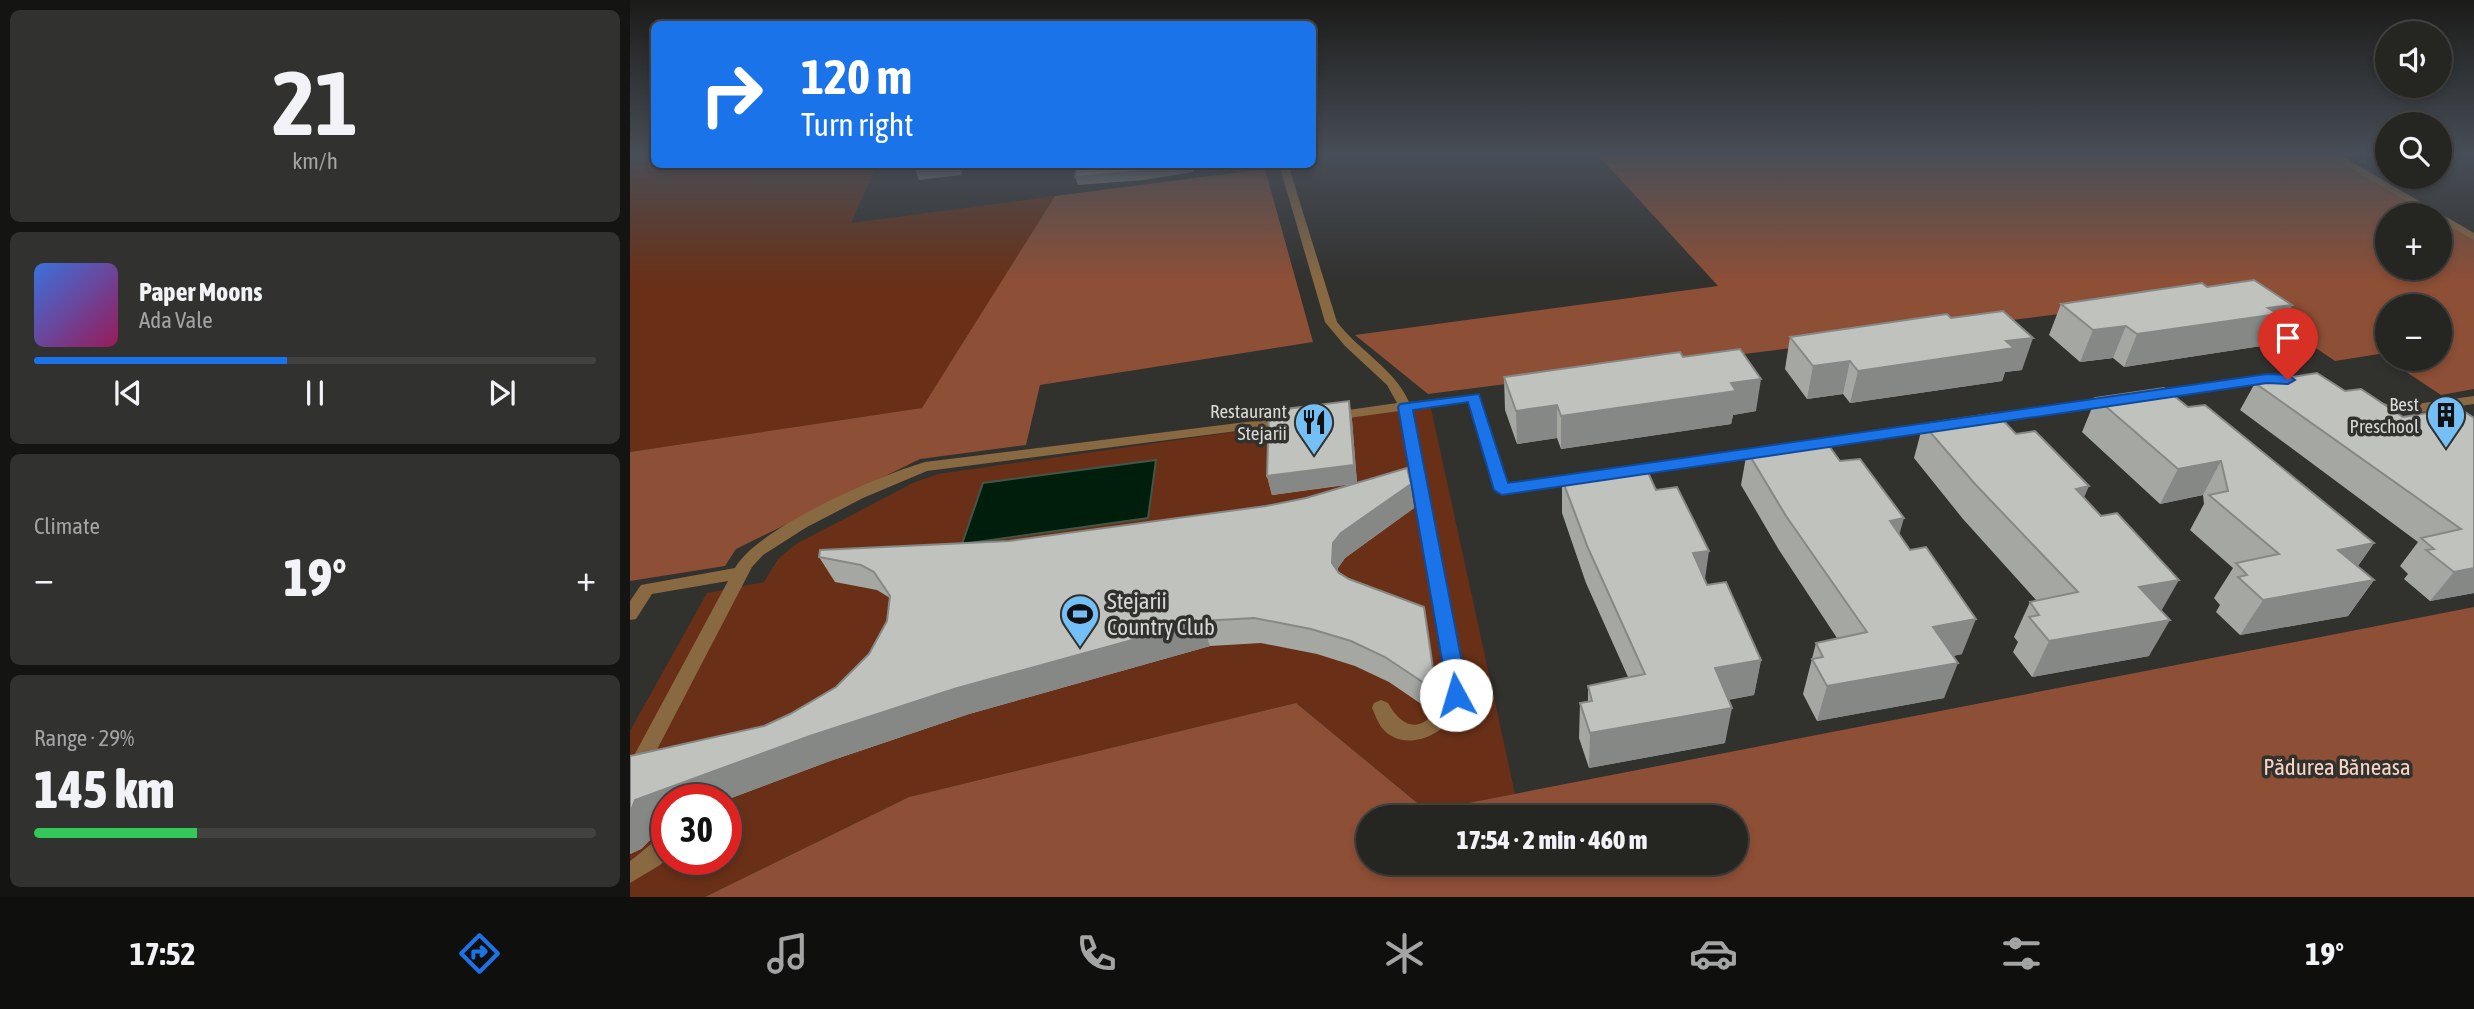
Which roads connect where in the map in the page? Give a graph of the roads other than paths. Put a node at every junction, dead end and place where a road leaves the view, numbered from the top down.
1 (1293, 197) edge
2 (2452, 224) edge
3 (2474, 237) edge
4 (2315, 386) edge
5 (2474, 400) edge
6 (2366, 403) edge
7 (1405, 407) junction
8 (1324, 417) edge
9 (1297, 420) edge
10 (1800, 446) edge
11 (1774, 450) edge
12 (1619, 473) edge
13 (1593, 477) edge
14 (741, 573) junction
15 (630, 614) edge
16 (1381, 708) dead end
17 (630, 782) edge
18 (651, 859) edge
19 (630, 873) edge

1 - 7 street
2 - 3 street
4 - 10 street
5 - 6 street
7 - 8 street
7 - 13 street
7 - 16 street
9 - 14 street
11 - 12 street
14 - 15 street
14 - 17 street
18 - 19 street

